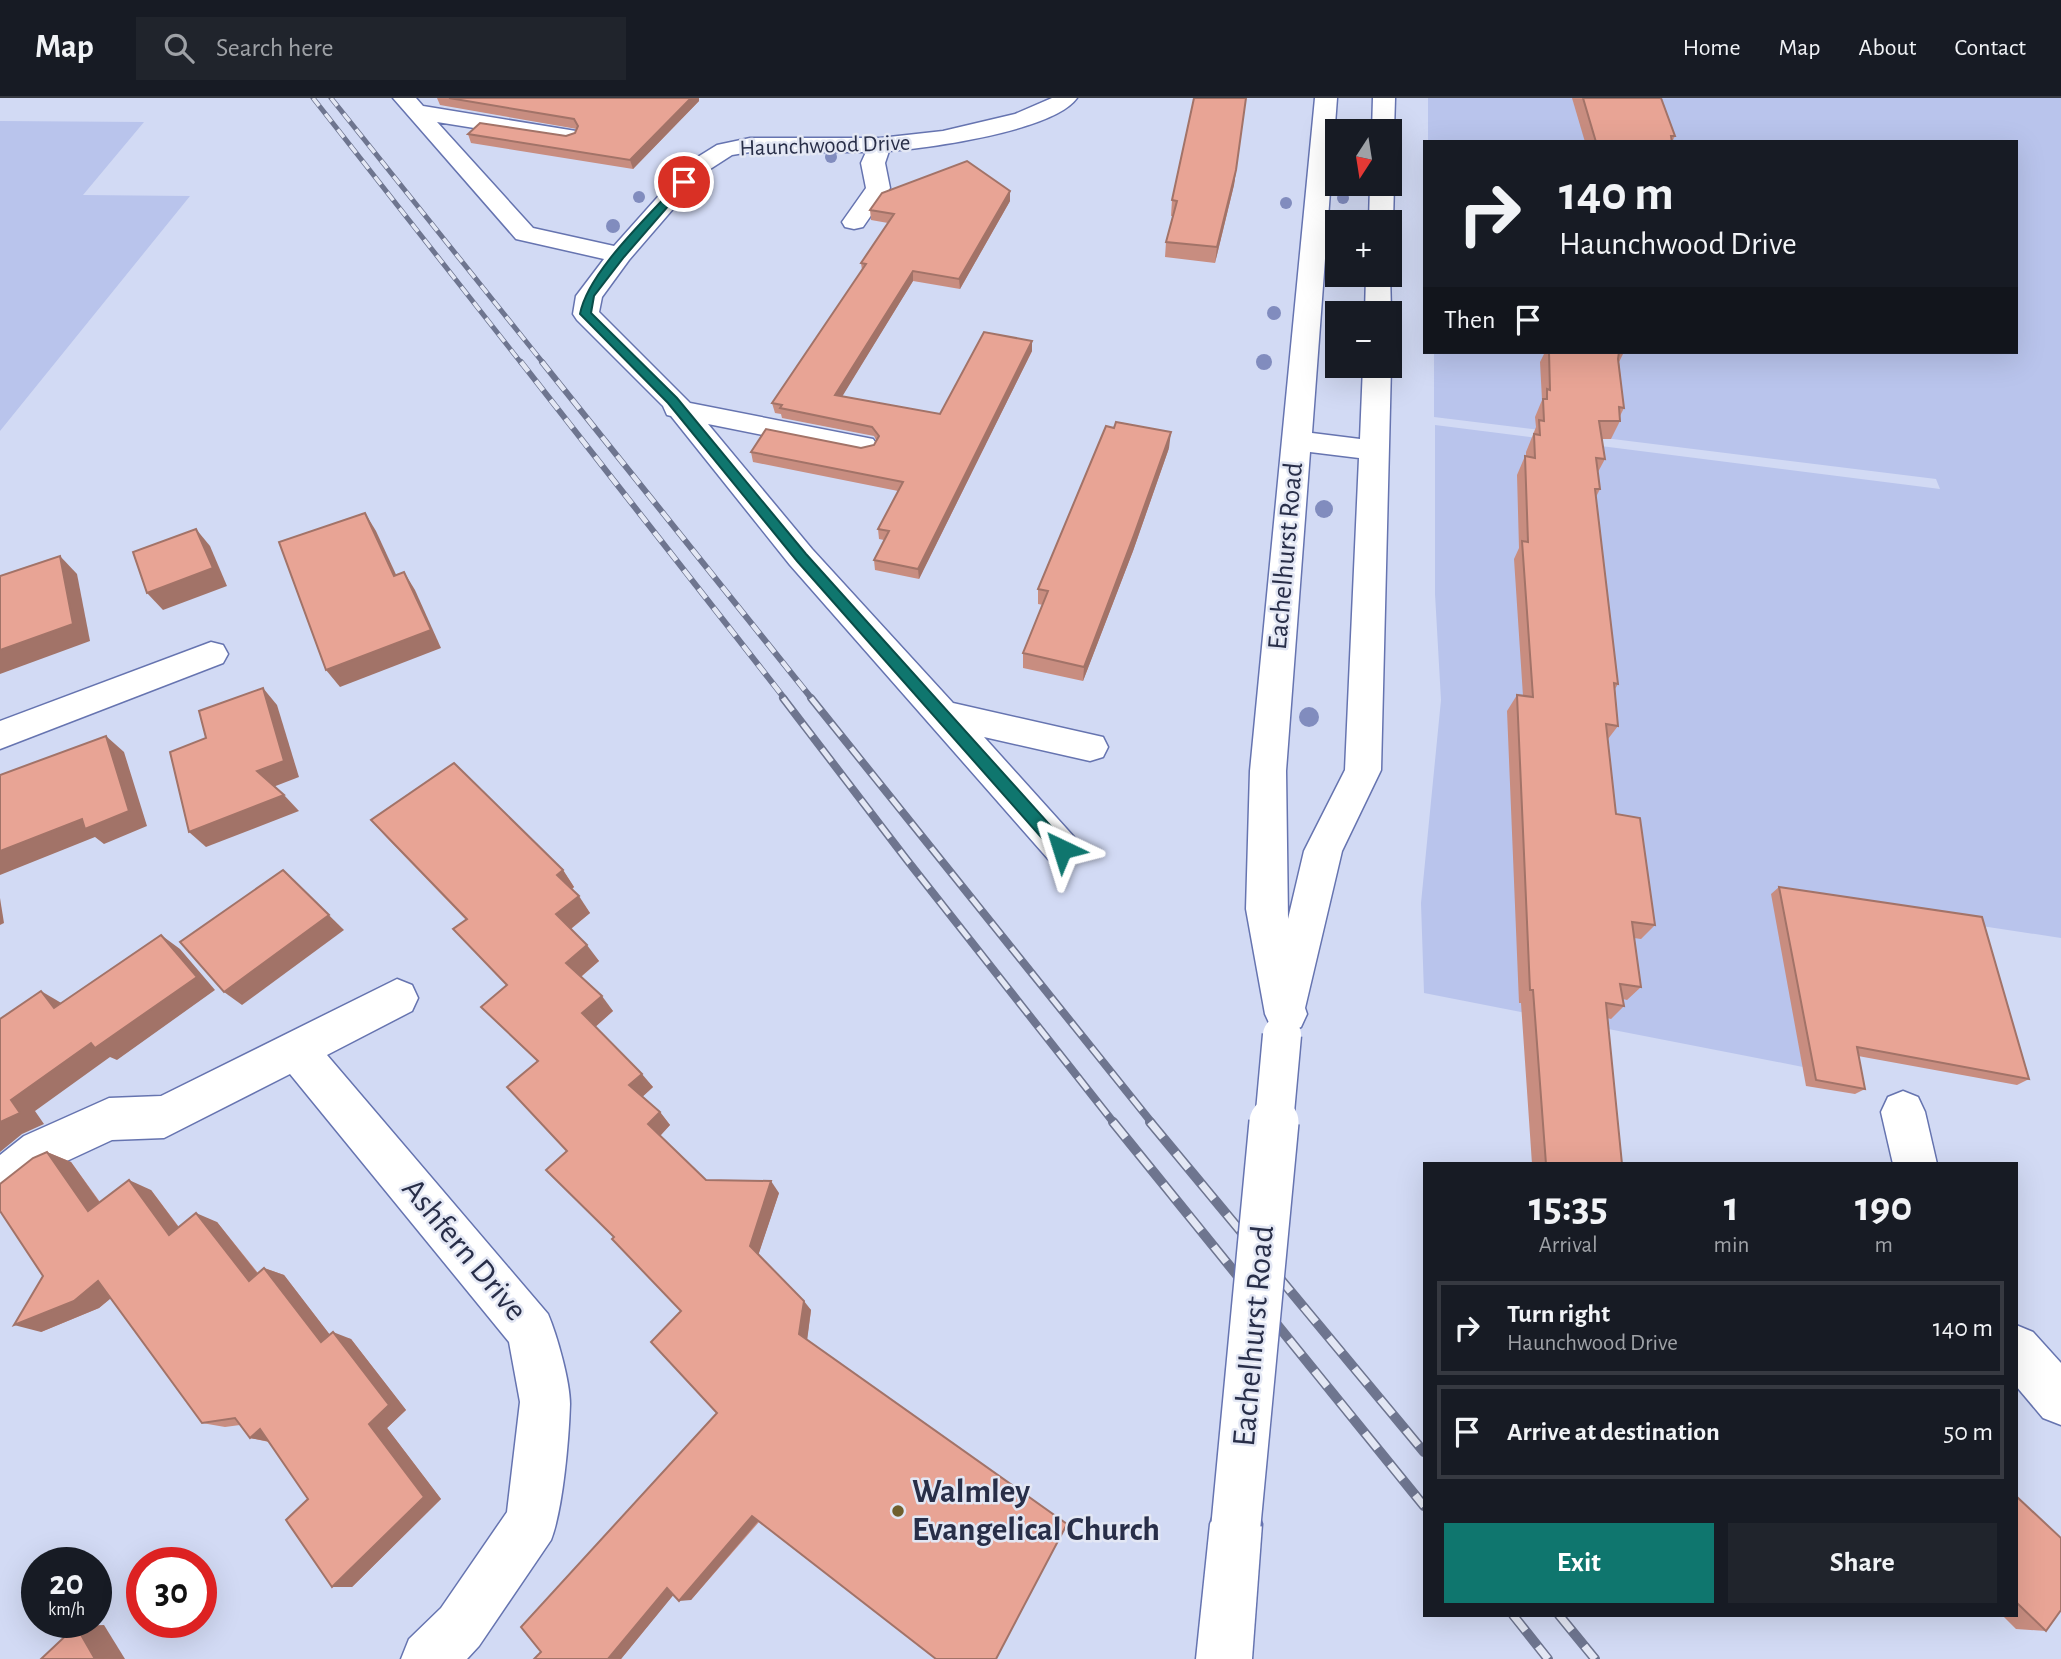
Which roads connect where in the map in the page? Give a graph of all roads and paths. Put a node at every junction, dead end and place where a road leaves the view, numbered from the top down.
1 (1066, 98) edge
2 (1326, 98) edge
3 (1384, 98) edge
4 (411, 105) edge
5 (1383, 119) edge
6 (568, 136) edge
7 (879, 146) junction
8 (854, 222) dead end
9 (620, 255) junction
10 (1377, 378) edge
11 (677, 408) junction
12 (1296, 441) junction
13 (863, 446) edge
14 (1374, 450) junction
15 (211, 654) dead end
16 (944, 716) junction
17 (0, 735) edge
18 (1090, 747) dead end
19 (1062, 849) dead end
20 (397, 998) dead end
21 (1284, 1024) junction
22 (297, 1051) junction
23 (1903, 1112) dead end
24 (1915, 1162) edge
25 (0, 1183) edge
26 (2018, 1351) edge
27 (2061, 1400) edge
28 (429, 1659) edge
29 (1224, 1659) edge

1 - 7 street, Haunchwood Drive
2 - 12 street, Eachelhurst Road
3 - 5 street
4 - 6 street
4 - 9 street
7 - 8 street
7 - 9 street, Haunchwood Drive
9 - 11 street, Haunchwood Drive
10 - 14 street, Eachelhurst Road
11 - 13 street
11 - 16 street, Haunchwood Drive
12 - 14 street
12 - 21 street, Eachelhurst Road
14 - 21 street, Eachelhurst Road
15 - 17 street
16 - 18 street
16 - 19 street, Haunchwood Drive
20 - 22 street
21 - 29 street, Eachelhurst Road, bridge
22 - 25 street
22 - 28 street, Ashfern Drive
23 - 24 street
26 - 27 street

